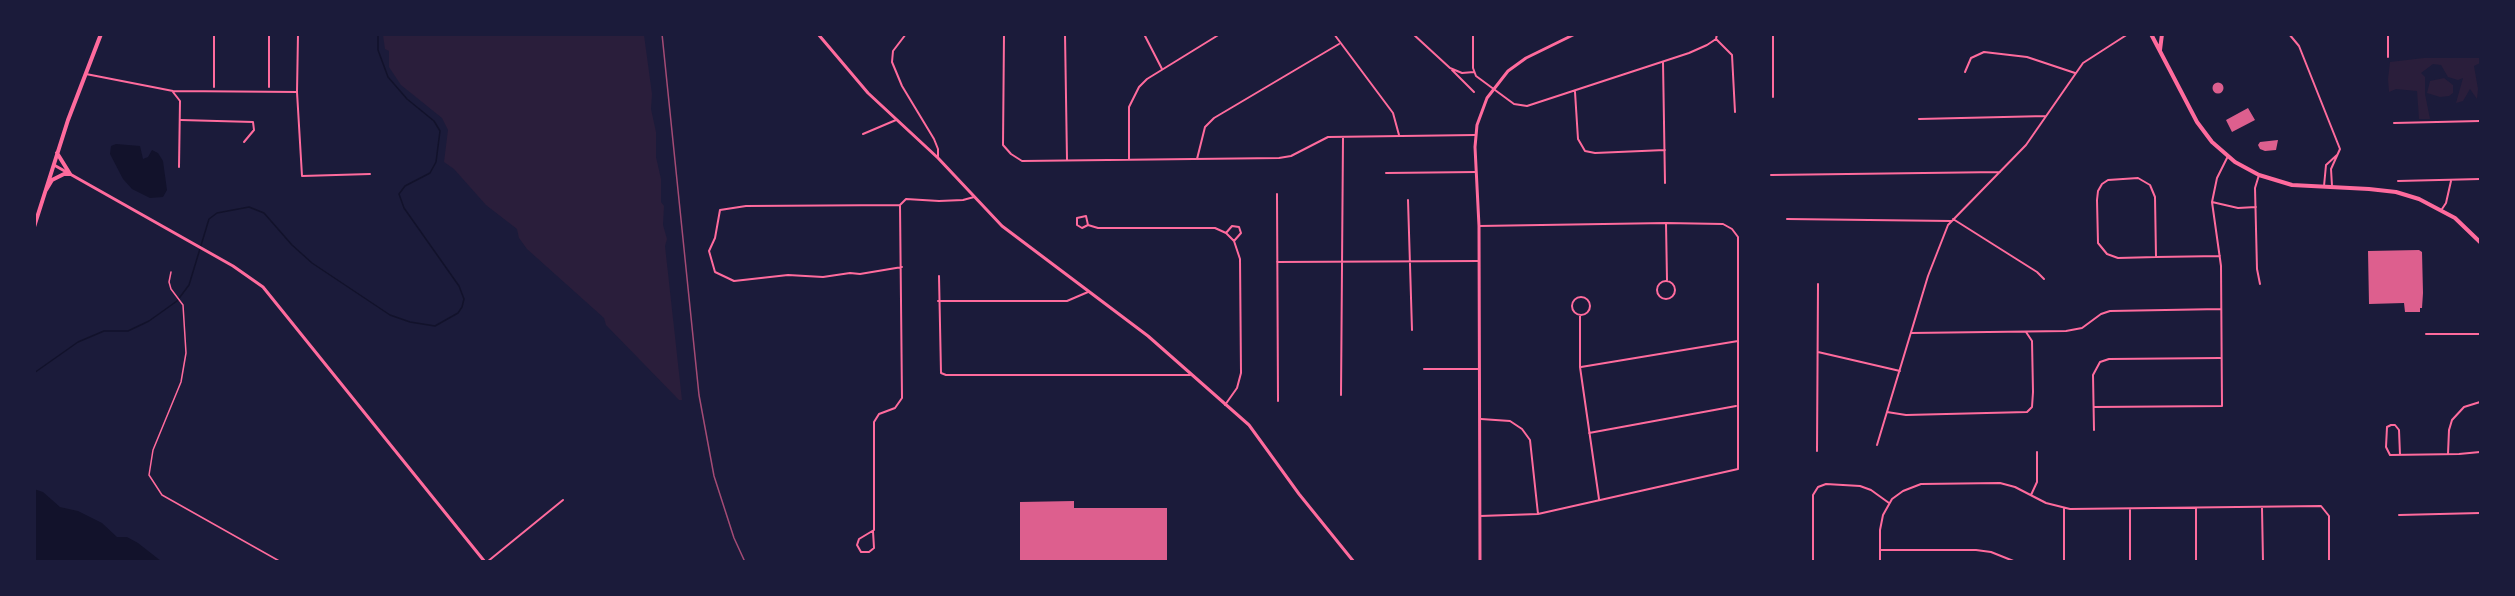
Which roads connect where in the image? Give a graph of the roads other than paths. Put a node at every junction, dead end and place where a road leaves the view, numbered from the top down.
1 (101, 34) edge
2 (214, 34) edge
3 (269, 34) edge
4 (298, 34) edge
5 (818, 34) edge
6 (906, 34) edge
7 (1004, 34) edge
8 (1065, 34) edge
9 (1144, 34) edge
10 (1220, 34) edge
11 (1334, 34) edge
12 (1413, 34) edge
13 (1473, 34) edge
14 (1575, 34) edge
15 (1717, 34) edge
16 (1773, 34) edge
17 (2128, 34) edge
18 (2151, 34) edge
19 (2162, 34) edge
20 (2289, 34) edge
21 (2388, 34) edge
22 (1716, 39) junction
23 (1339, 44) junction
24 (2160, 51) junction
25 (2388, 57) dead end
26 (1663, 62) junction
27 (1450, 68) junction
28 (1162, 69) junction
29 (1474, 72) junction
30 (1965, 72) dead end
31 (2075, 73) junction
32 (85, 74) junction
33 (214, 87) dead end
34 (268, 87) dead end
35 (1492, 89) junction
36 (1575, 91) junction
37 (173, 92) junction
38 (297, 92) junction
39 (1474, 92) dead end
40 (1773, 97) dead end
41 (1735, 112) dead end
42 (2046, 116) junction
43 (1919, 119) dead end
44 (181, 120) junction
45 (896, 120) junction
46 (2481, 121) edge
47 (2394, 123) dead end
48 (863, 134) dead end
49 (1343, 135) junction
50 (1399, 135) junction
51 (1475, 135) junction
52 (244, 142) dead end
53 (1665, 150) junction
54 (57, 152) junction
55 (2337, 154) junction
56 (2228, 156) junction
57 (938, 158) junction
58 (1067, 160) junction
59 (1129, 160) junction
60 (1197, 160) junction
61 (53, 165) junction
62 (180, 167) dead end
63 (1476, 172) junction
64 (2000, 172) junction
65 (1386, 173) dead end
66 (70, 174) junction
67 (370, 174) dead end
68 (1771, 175) dead end
69 (2259, 175) junction
70 (2481, 179) edge
71 (2398, 181) dead end
72 (2451, 181) junction
73 (1665, 183) dead end
74 (2324, 187) junction
75 (2332, 187) junction
76 (43, 194) junction
77 (1277, 194) dead end
78 (974, 197) junction
79 (1408, 200) dead end
80 (2212, 202) junction
81 (900, 205) junction
82 (2257, 207) junction
83 (2442, 210) junction
84 (1787, 219) dead end
85 (1952, 220) junction
86 (1666, 223) junction
87 (1088, 225) junction
88 (1479, 226) junction
89 (34, 227) edge
90 (1227, 233) junction
91 (1234, 241) junction
92 (2481, 242) edge
93 (2220, 256) junction
94 (2156, 257) junction
95 (1410, 260) junction
96 (1342, 261) junction
97 (1479, 261) junction
98 (1277, 262) junction
99 (902, 267) junction
100 (171, 272) dead end
101 (939, 276) dead end
102 (2044, 279) dead end
103 (1667, 280) junction
104 (1818, 284) dead end
105 (2260, 284) dead end
106 (1088, 292) junction
107 (938, 301) junction
108 (2221, 309) junction
109 (1580, 315) junction
110 (1412, 330) dead end
111 (2024, 332) junction
112 (1911, 333) junction
113 (2426, 334) dead end
114 (2481, 334) edge
115 (1738, 341) junction
116 (1818, 352) junction
117 (2222, 358) junction
118 (1580, 367) junction
119 (1424, 369) dead end
120 (1478, 369) junction
121 (1900, 371) junction
122 (1190, 375) junction
123 (1341, 395) dead end
124 (1278, 401) dead end
125 (2481, 402) edge
126 (1225, 405) junction
127 (1737, 406) junction
128 (2094, 407) junction
129 (1887, 412) junction
130 (1479, 419) junction
131 (2094, 430) dead end
132 (1589, 433) junction
133 (1877, 445) dead end
134 (1817, 451) dead end
135 (2037, 452) dead end
136 (2481, 452) edge
137 (2448, 454) junction
138 (2400, 455) junction
139 (2031, 495) junction
140 (1599, 499) junction
141 (563, 500) dead end
142 (1889, 503) junction
143 (2064, 508) junction
144 (2196, 508) junction
145 (2262, 508) junction
146 (2130, 509) junction
147 (2481, 513) edge
148 (1538, 514) junction
149 (2399, 515) dead end
150 (1479, 516) junction
151 (873, 531) junction
152 (1880, 550) junction
153 (281, 561) edge
154 (486, 561) edge
155 (1354, 561) edge
156 (1480, 561) edge
157 (1813, 561) edge
158 (1880, 561) edge
159 (2016, 561) edge
160 (2064, 561) edge
161 (2130, 561) edge
162 (2196, 561) edge
163 (2263, 561) edge
164 (2329, 561) edge

1 - 32 main road
2 - 33 street
3 - 34 street
4 - 38 street
5 - 45 street
6 - 57 street
7 - 58 street
8 - 58 street
9 - 28 street
10 - 28 street
11 - 23 street
12 - 27 street
13 - 29 street
14 - 35 street
15 - 22 street
16 - 40 street
17 - 31 street
18 - 24 main road
19 - 24 main road
20 - 55 street
21 - 25 street
22 - 26 street
22 - 41 street
23 - 50 street
23 - 60 street
24 - 56 main road
26 - 36 street
26 - 53 street
27 - 29 street
27 - 39 street
28 - 59 street
29 - 35 street
30 - 31 street
31 - 42 street
32 - 37 street
32 - 54 main road
35 - 36 street
35 - 51 street
36 - 53 street
37 - 38 street
37 - 44 street
38 - 67 street
42 - 43 street
42 - 64 street
44 - 52 street
44 - 62 street
45 - 48 street
45 - 57 street
46 - 47 street
49 - 50 street
49 - 60 street
49 - 96 street
50 - 51 street
51 - 63 street
53 - 73 street
54 - 61 main road
54 - 66 main road
55 - 74 street
55 - 75 street
56 - 69 main road
56 - 80 street
57 - 78 street
58 - 59 street
59 - 60 street
61 - 66 street
61 - 76 main road
63 - 65 street
63 - 88 street
64 - 68 street
64 - 85 street
66 - 76 main road
66 - 154 street
69 - 74 main road
69 - 82 street
70 - 72 street
71 - 72 street
72 - 83 street
74 - 75 main road
75 - 83 main road
76 - 89 main road
77 - 98 street
78 - 81 street
78 - 106 street
79 - 95 street
80 - 82 street
80 - 93 street
81 - 99 street
81 - 99 street
82 - 105 street
83 - 92 main road
84 - 85 street
85 - 102 street
85 - 112 street
86 - 88 street
86 - 103 street
86 - 115 street
87 - 87 street
87 - 90 street
88 - 97 street
90 - 91 street
90 - 91 street
91 - 126 street
93 - 94 street
93 - 108 street
94 - 94 street
95 - 96 street
95 - 97 street
95 - 110 street
96 - 98 street
96 - 123 street
97 - 120 street
98 - 124 street
99 - 151 street
100 - 153 lane
101 - 107 street
103 - 103 street
104 - 116 street
106 - 107 street
106 - 122 street
107 - 122 street
108 - 111 street
108 - 117 street
109 - 109 street
109 - 118 street
111 - 112 street
111 - 129 street
112 - 121 street
113 - 114 street
115 - 118 street
115 - 127 street
116 - 121 street
116 - 134 street
117 - 128 street
117 - 128 street
118 - 132 street
119 - 120 street
120 - 130 street
121 - 129 street
122 - 126 street
125 - 137 street
126 - 155 street
127 - 132 street
127 - 140 street
128 - 131 street
129 - 133 street
130 - 148 street
130 - 150 street
132 - 140 street
135 - 139 street
136 - 137 street
137 - 138 street
138 - 138 street
139 - 142 street
139 - 143 street
140 - 148 street
141 - 154 street
142 - 152 street
142 - 157 street
143 - 146 street
143 - 160 street
144 - 145 street
144 - 146 street
144 - 162 street
145 - 163 street
145 - 164 street
146 - 161 street
147 - 149 street
148 - 150 street
150 - 156 street
151 - 151 street
152 - 158 street
152 - 159 street

